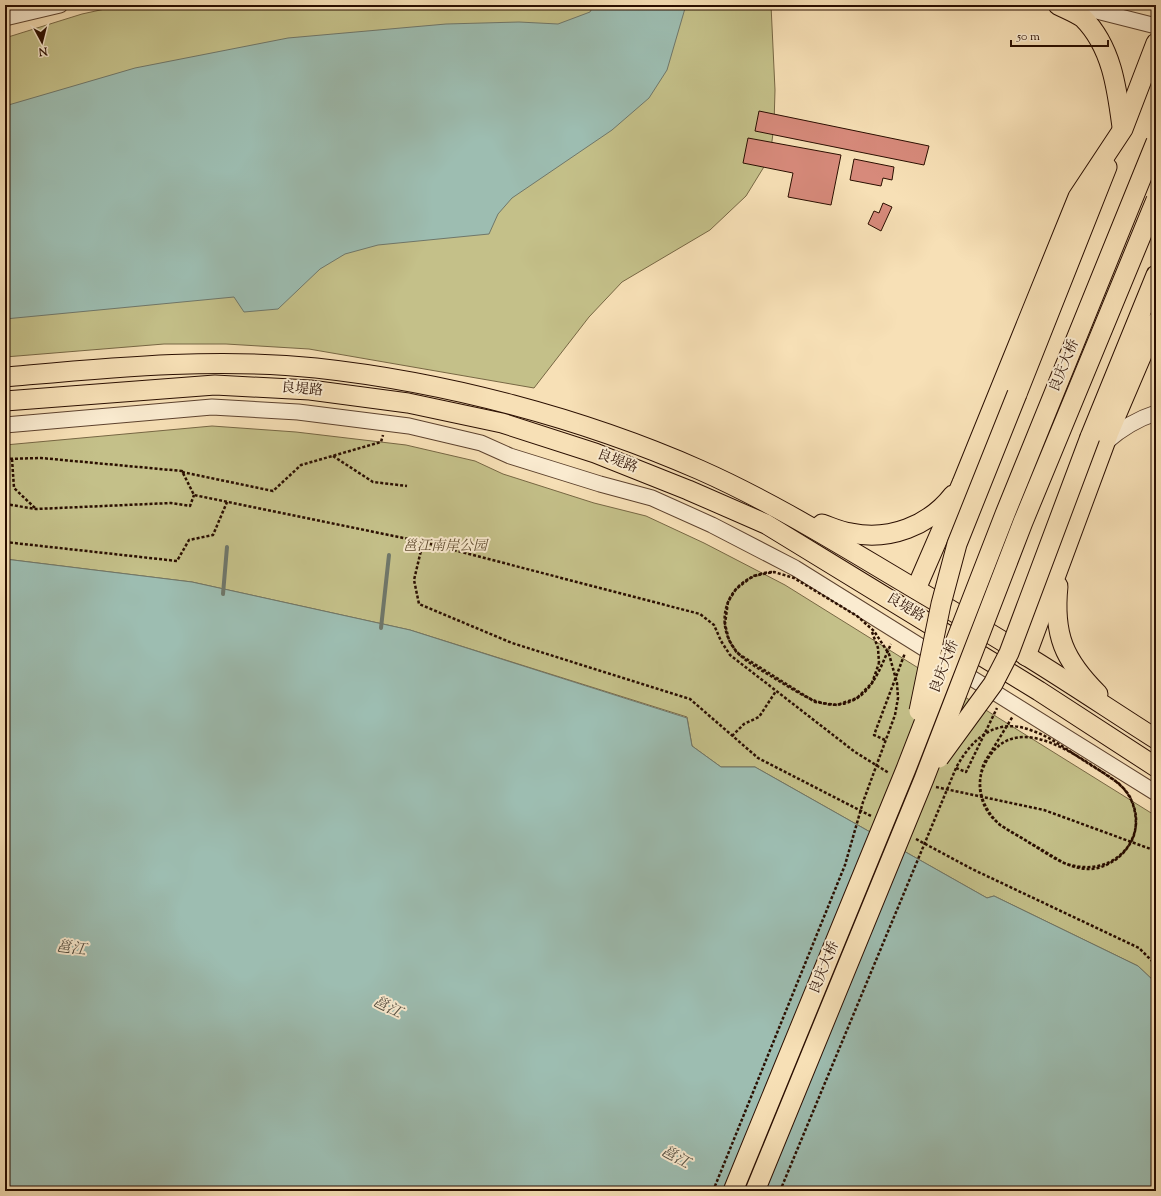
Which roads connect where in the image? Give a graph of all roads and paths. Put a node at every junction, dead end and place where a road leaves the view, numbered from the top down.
1 (60, 5) edge
2 (1058, 5) edge
3 (1073, 5) edge
4 (5, 18) edge
5 (1156, 26) edge
6 (1156, 43) edge
7 (1122, 128) junction
8 (1156, 142) edge
9 (1156, 200) edge
10 (1156, 275) edge
11 (1156, 326) edge
12 (5, 377) edge
13 (5, 400) edge
14 (1156, 413) edge
15 (387, 424) junction
16 (5, 425) edge
17 (1098, 440) junction
18 (332, 456) junction
19 (5, 459) edge
20 (12, 459) junction
21 (182, 472) junction
22 (962, 483) junction
23 (406, 486) dead end
24 (194, 495) junction
25 (227, 502) junction
26 (5, 504) edge
27 (36, 509) junction
28 (790, 514) junction
29 (5, 542) edge
30 (423, 542) junction
31 (1061, 562) junction
32 (916, 589) junction
33 (893, 640) dead end
34 (910, 641) junction
35 (1026, 656) junction
36 (776, 691) junction
37 (1003, 697) junction
38 (1013, 716) dead end
39 (1120, 716) junction
40 (732, 736) junction
41 (1156, 739) edge
42 (885, 740) junction
43 (1156, 767) edge
44 (956, 768) junction
45 (900, 772) junction
46 (929, 783) junction
47 (1156, 793) edge
48 (874, 818) dead end
49 (909, 836) dead end
50 (1156, 851) edge
51 (1156, 965) edge
52 (713, 1191) edge
53 (734, 1191) edge
54 (755, 1191) edge
55 (780, 1191) edge

1 - 4 street
2 - 7 main road
3 - 5 street
6 - 7 main road
7 - 22 main road
7 - 45 main road, bridge
8 - 45 main road, 良庆大桥, bridge
9 - 46 main road, 良庆大桥, bridge
10 - 17 main road
11 - 17 main road
12 - 28 main road, 良堤路
13 - 43 main road, 良堤路
14 - 17 street
15 - 16 street
15 - 18 path
15 - 34 street
17 - 31 main road
17 - 46 main road, bridge
18 - 21 path
18 - 23 path
19 - 20 path
20 - 21 path
20 - 27 path
21 - 24 path
22 - 28 main road
22 - 32 main road
24 - 25 path
24 - 27 path
25 - 29 path
25 - 30 path
26 - 27 path
28 - 32 main road, 良堤路
30 - 36 path
30 - 40 path
31 - 35 main road
31 - 39 main road
32 - 35 main road, 良堤路
33 - 42 path, bridge
34 - 37 street
34 - 42 path
35 - 39 main road, 良堤路
36 - 40 path
36 - 45 path
37 - 44 path, bridge
37 - 47 street
38 - 44 path, bridge
39 - 41 main road, 良堤路
40 - 48 path
42 - 52 path, bridge
44 - 55 path, bridge
45 - 53 main road, 良庆大桥, bridge
46 - 50 path
46 - 54 main road, 良庆大桥, bridge
49 - 51 path

